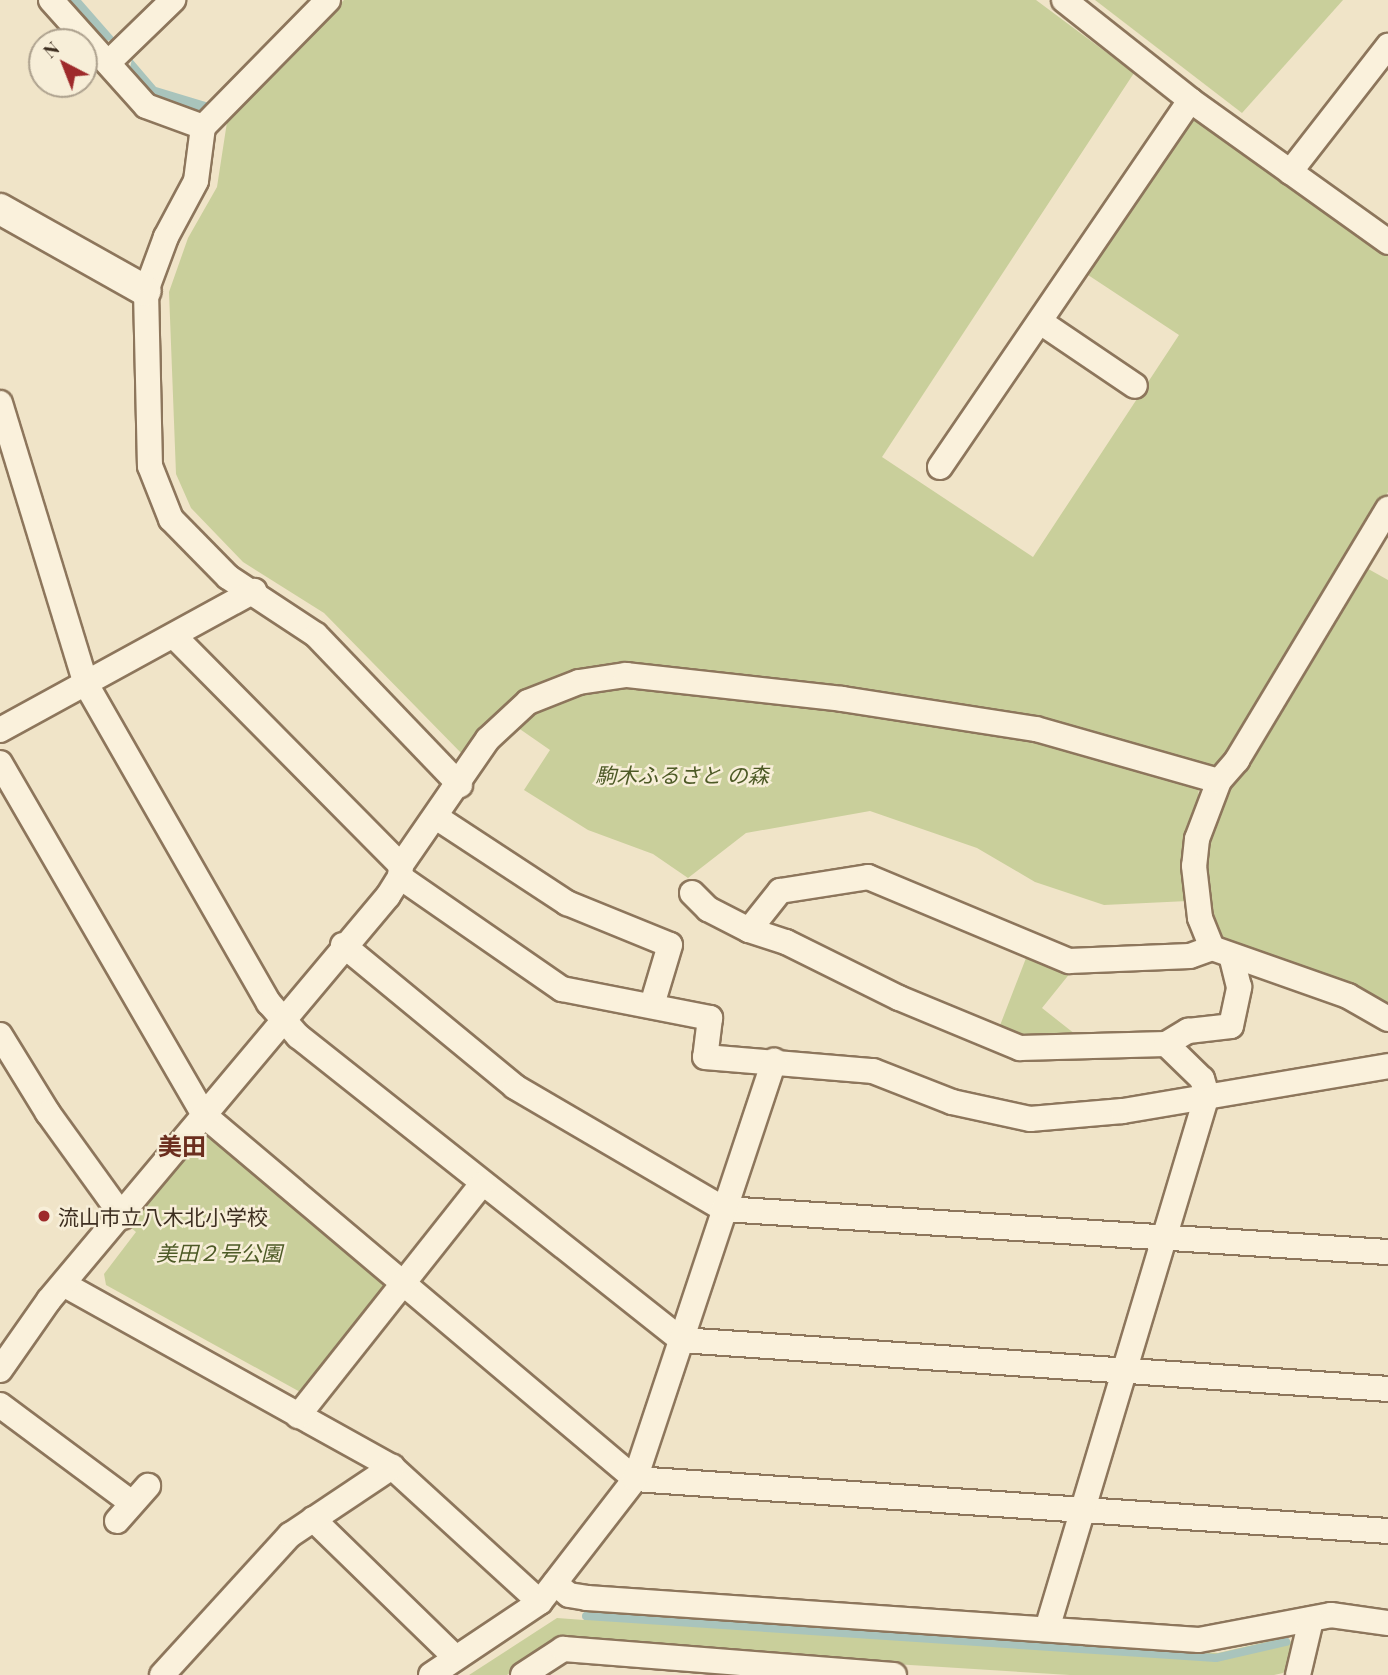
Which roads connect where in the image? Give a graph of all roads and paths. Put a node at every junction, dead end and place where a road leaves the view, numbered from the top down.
1 (51, 0) edge
2 (173, 0) edge
3 (328, 0) edge
4 (1064, 0) edge
5 (1388, 46) edge
6 (108, 63) junction
7 (1190, 100) junction
8 (203, 127) junction
9 (1290, 172) junction
10 (0, 209) edge
11 (1388, 242) edge
12 (146, 291) junction
13 (1042, 323) junction
14 (1135, 386) dead end
15 (0, 403) edge
16 (940, 467) dead end
17 (1388, 509) edge
18 (254, 591) junction
19 (174, 636) junction
20 (86, 684) junction
21 (0, 730) edge
22 (0, 763) edge
23 (1219, 781) junction
24 (460, 785) junction
25 (436, 817) junction
26 (401, 871) junction
27 (692, 893) dead end
28 (749, 930) junction
29 (344, 945) junction
30 (1222, 953) junction
31 (652, 1005) junction
32 (1388, 1019) edge
33 (283, 1020) junction
34 (0, 1035) edge
35 (1166, 1044) junction
36 (774, 1060) junction
37 (1388, 1066) edge
38 (1207, 1095) junction
39 (205, 1116) junction
40 (481, 1185) junction
41 (724, 1209) junction
42 (123, 1217) junction
43 (1166, 1237) junction
44 (1388, 1252) edge
45 (402, 1284) junction
46 (65, 1285) junction
47 (681, 1340) junction
48 (0, 1370) edge
49 (1126, 1374) junction
50 (1388, 1389) edge
51 (0, 1405) edge
52 (298, 1416) junction
53 (392, 1467) junction
54 (635, 1479) junction
55 (132, 1503) dead end
56 (1084, 1510) junction
57 (313, 1519) junction
58 (1388, 1531) edge
59 (548, 1592) junction
60 (1311, 1620) junction
61 (1388, 1623) edge
62 (1047, 1629) junction
63 (456, 1658) junction
64 (162, 1675) edge
65 (431, 1675) edge
66 (523, 1675) edge
67 (894, 1675) edge
68 (1298, 1675) edge

1 - 6 street
2 - 6 street
3 - 8 street
4 - 7 street
5 - 9 street
6 - 8 street
7 - 9 street
7 - 13 street
8 - 12 street
9 - 11 street
10 - 12 street
12 - 18 street
13 - 14 street
13 - 16 street
15 - 20 street
17 - 23 street
18 - 19 street
18 - 24 street
19 - 20 street
19 - 26 street
20 - 21 street
20 - 33 street
22 - 39 street
23 - 24 street
23 - 30 street
24 - 25 street
25 - 26 street
25 - 31 street
26 - 29 street
26 - 31 street
27 - 28 street
28 - 30 street
28 - 35 street
29 - 33 street
29 - 41 street
30 - 32 street
30 - 35 street
31 - 36 street
33 - 39 street
33 - 40 street
34 - 42 street
35 - 38 street
36 - 38 street
36 - 41 street
37 - 38 street
38 - 43 street
39 - 42 street
39 - 45 street
40 - 45 street
40 - 47 street
41 - 43 street
41 - 47 street
42 - 46 street
43 - 44 street
43 - 49 street
45 - 52 street
45 - 54 street
46 - 48 street
46 - 52 street
47 - 49 street
47 - 54 street
49 - 50 street
49 - 56 street
51 - 55 street
52 - 53 street
53 - 57 street
53 - 59 street
54 - 56 street
54 - 59 street
56 - 58 street
56 - 62 street
57 - 63 street
57 - 64 street
59 - 62 street
59 - 63 street
60 - 61 street
60 - 62 street
60 - 68 street
63 - 65 street
66 - 67 street

